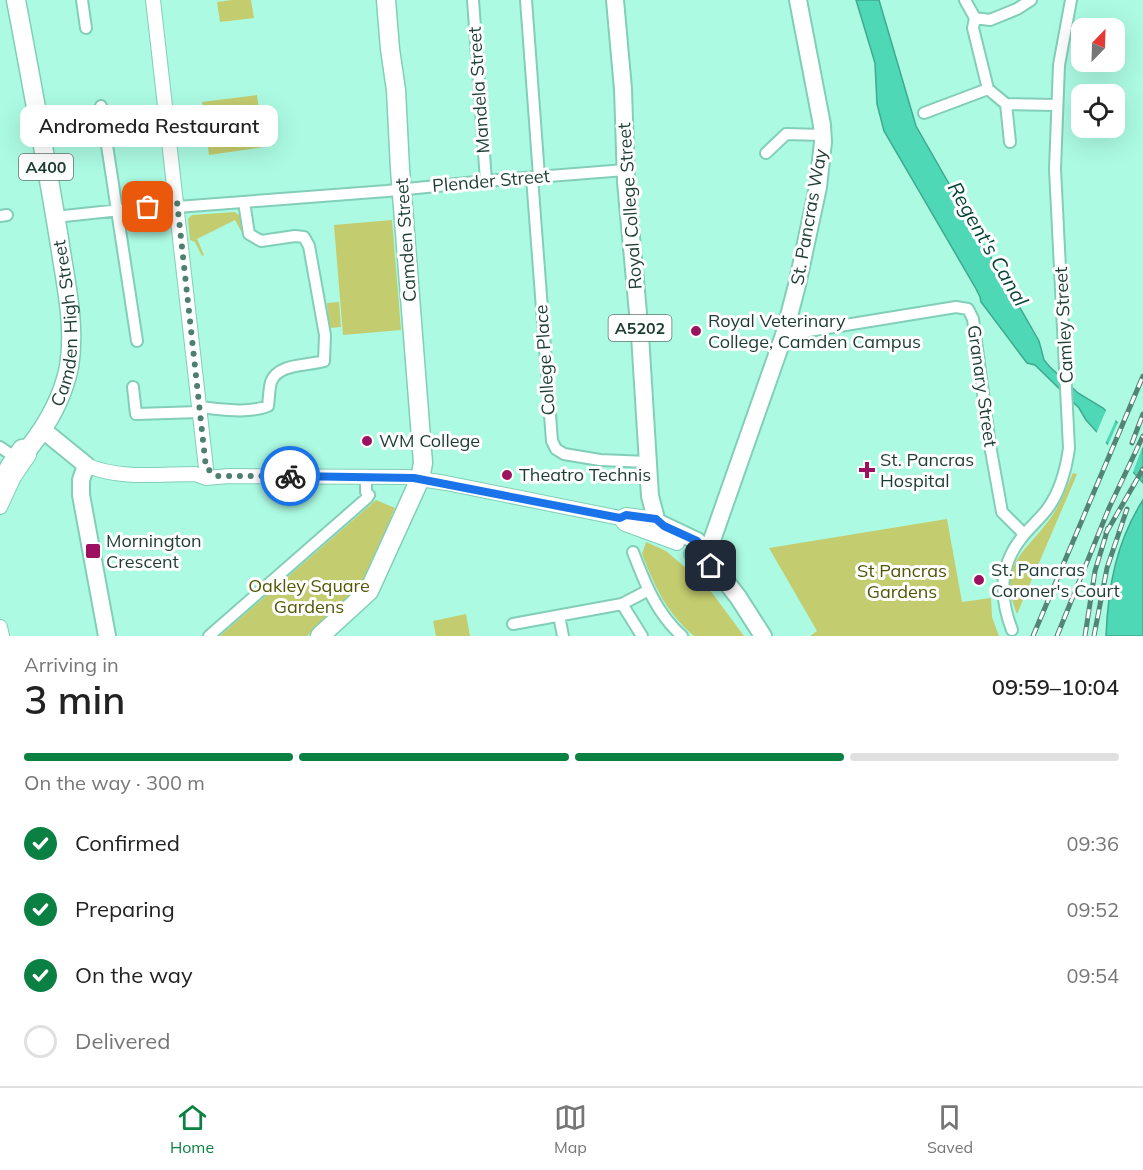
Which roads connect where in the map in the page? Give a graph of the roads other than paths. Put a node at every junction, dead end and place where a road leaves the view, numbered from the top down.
1 (16, 0) edge
2 (82, 0) edge
3 (153, 0) edge
4 (386, 0) edge
5 (473, 0) edge
6 (526, 0) edge
7 (615, 0) edge
8 (798, 0) edge
9 (965, 0) edge
10 (1031, 0) edge
11 (1071, 0) edge
12 (975, 18) junction
13 (86, 28) dead end
14 (988, 89) junction
15 (1006, 104) junction
16 (1056, 105) junction
17 (101, 106) dead end
18 (924, 113) dead end
19 (823, 135) junction
20 (1010, 142) dead end
21 (766, 153) dead end
22 (625, 170) junction
23 (535, 176) junction
24 (486, 181) junction
25 (402, 190) junction
26 (244, 202) junction
27 (177, 204) junction
28 (116, 210) junction
29 (55, 217) junction
30 (784, 335) junction
31 (137, 341) dead end
32 (133, 387) dead end
33 (199, 410) junction
34 (31, 444) junction
35 (0, 447) edge
36 (648, 462) junction
37 (86, 465) junction
38 (200, 471) junction
39 (366, 477) junction
40 (420, 479) junction
41 (0, 485) edge
42 (0, 507) edge
43 (620, 518) junction
44 (660, 523) junction
45 (1024, 534) junction
46 (677, 543) junction
47 (633, 552) dead end
48 (704, 556) junction
49 (647, 591) junction
50 (622, 604) junction
51 (559, 616) junction
52 (513, 624) dead end
53 (0, 627) edge
54 (1012, 630) dead end
55 (2, 636) edge
56 (107, 636) edge
57 (209, 636) edge
58 (320, 636) edge
59 (562, 636) edge
60 (642, 636) edge
61 (682, 636) edge
62 (763, 636) edge

1 - 29 highway, Camden High Street / A400
2 - 13 street
3 - 27 main road
4 - 25 highway, Camden Street
5 - 24 street, Mandela Street
6 - 23 street, College Place
7 - 22 main road, Royal College Street / A5202
8 - 19 main road, St. Pancras Way
9 - 12 street
10 - 12 street
11 - 16 street, Camley Street
12 - 14 street
14 - 15 street
14 - 18 street
15 - 16 street
15 - 20 street
16 - 45 street, Camley Street
17 - 28 street
19 - 21 street
19 - 30 main road, St. Pancras Way
22 - 23 street, Plender Street
22 - 36 main road, Royal College Street / A5202
23 - 24 street, Plender Street
23 - 36 street, College Place
24 - 25 street, Plender Street
25 - 26 street, Plender Street
25 - 40 highway, Camden Street
26 - 27 street, Plender Street
26 - 33 street
27 - 28 street, Plender Street
27 - 33 main road
28 - 29 street, Plender Street
28 - 31 street
29 - 34 highway, Camden High Street / A400
30 - 45 street, Granary Street
30 - 48 main road, St. Pancras Way
32 - 33 street
33 - 38 main road
34 - 35 street
34 - 37 main road, Camden High Street
34 - 41 highway, A400
34 - 42 main road
36 - 44 main road, Royal College Street / A5202
37 - 38 main road
37 - 56 main road
38 - 39 main road
39 - 40 main road
39 - 57 street
40 - 43 main road
40 - 58 highway, Camden Street
43 - 44 main road
43 - 46 main road
44 - 46 main road, A5202
44 - 48 main road, A5202
45 - 54 street, Camley Street
46 - 48 main road, A5202
47 - 49 street
48 - 62 main road, A5202
49 - 50 street
49 - 61 street
50 - 51 street
50 - 60 street
51 - 52 street
51 - 59 street
53 - 55 main road

